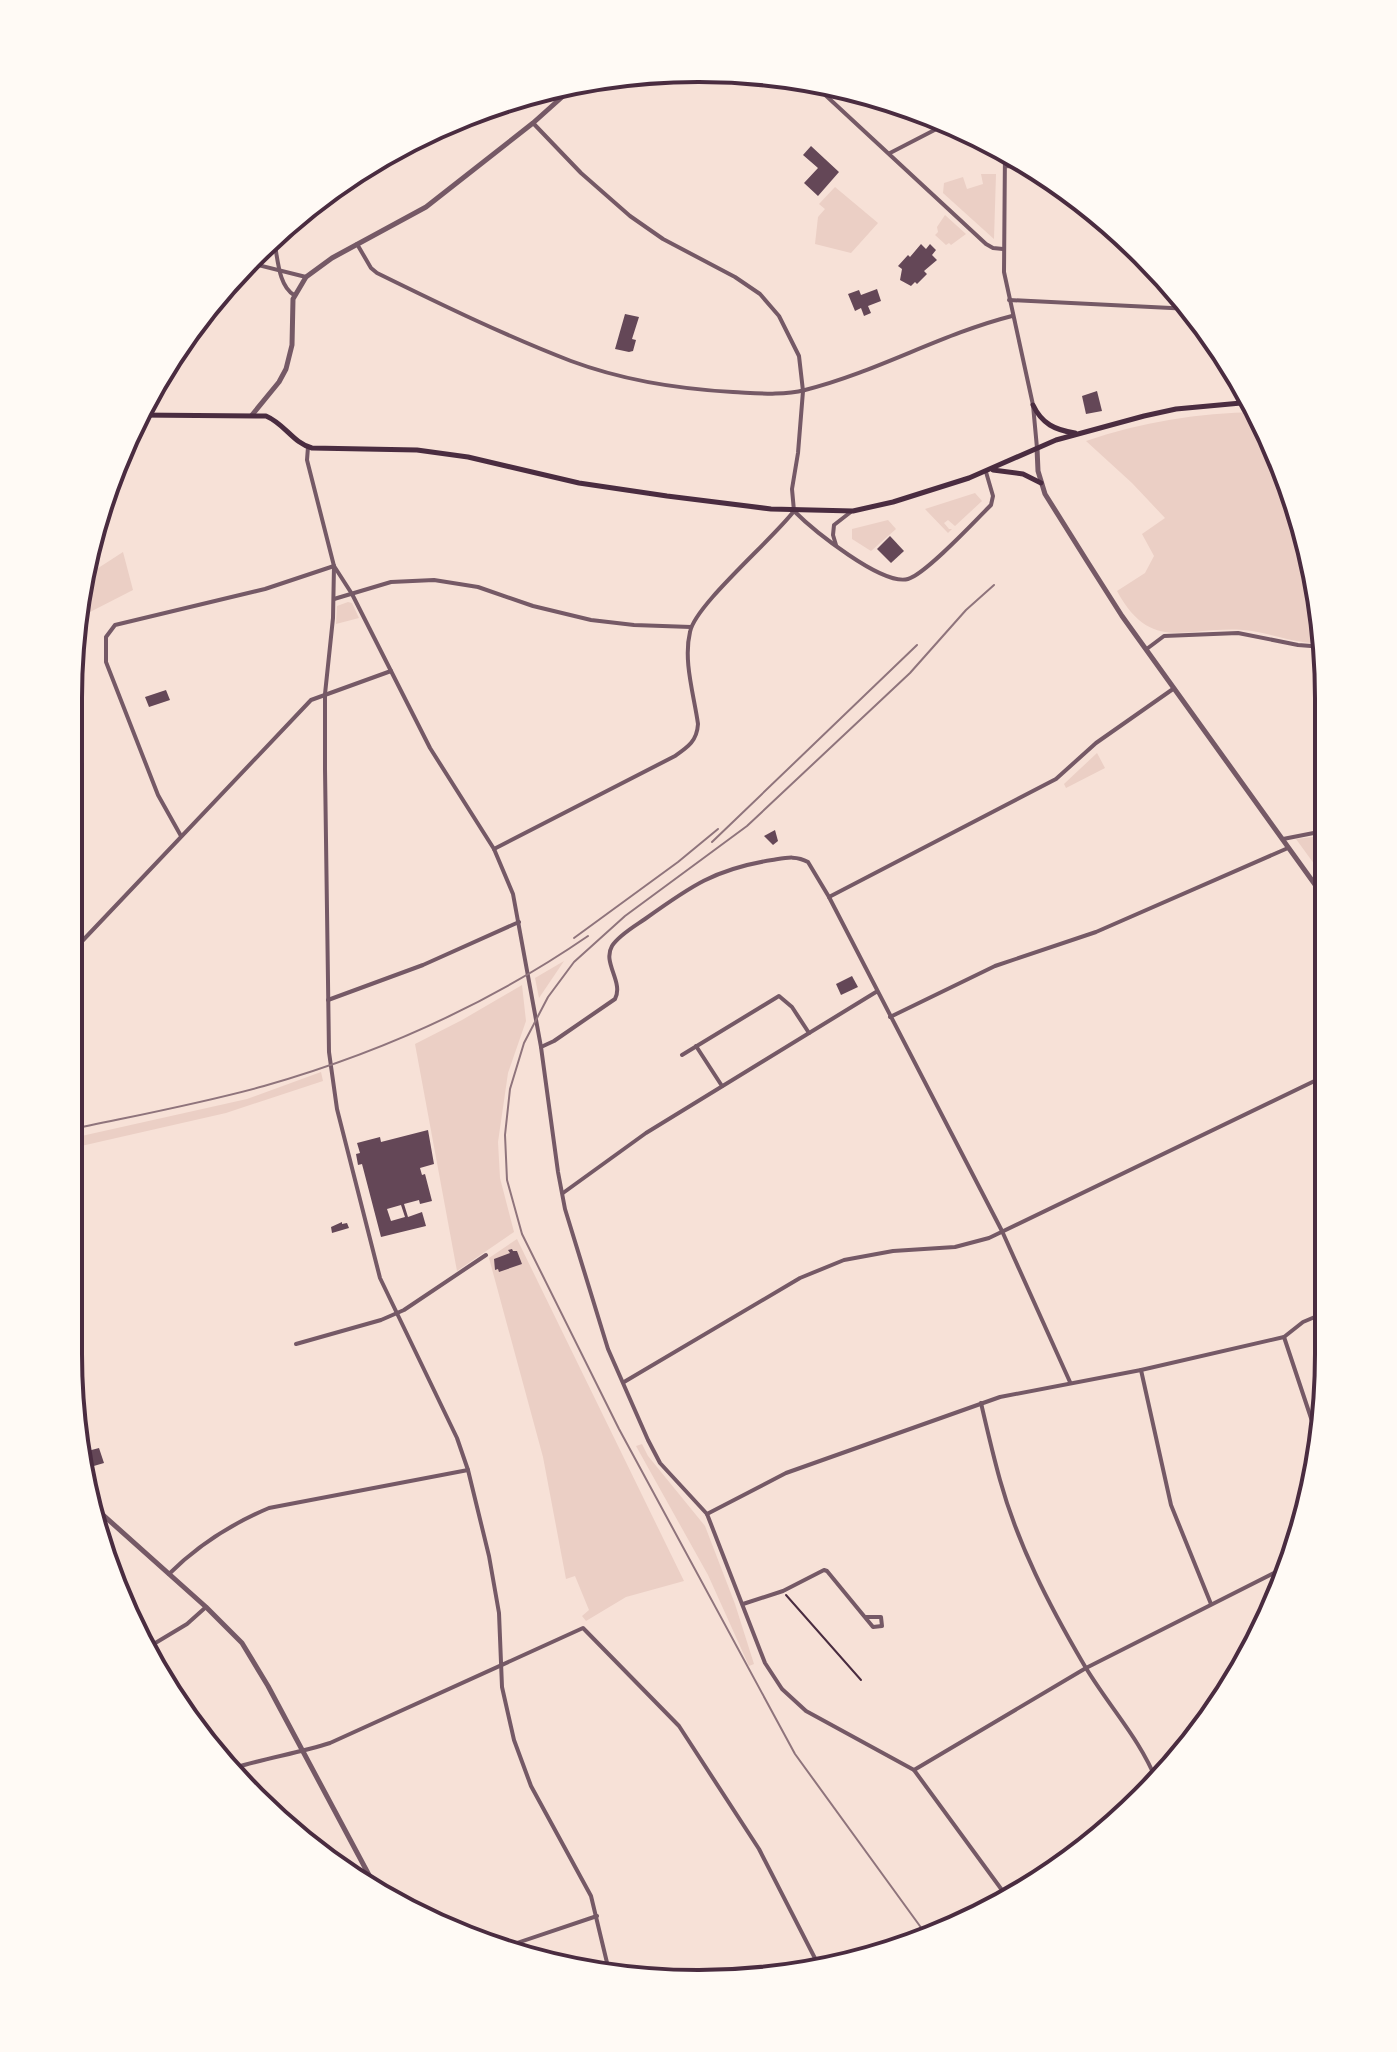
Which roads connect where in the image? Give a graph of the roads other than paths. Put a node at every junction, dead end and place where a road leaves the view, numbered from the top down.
1 (827, 96) edge
2 (561, 98) edge
3 (533, 123) junction
4 (935, 130) edge
5 (890, 153) junction
6 (1005, 166) joint
7 (1009, 166) edge
8 (357, 244) junction
9 (1003, 249) junction
10 (276, 250) edge
11 (260, 266) edge
12 (281, 271) junction
13 (306, 277) junction
14 (294, 295) junction
15 (1009, 300) junction
16 (1176, 308) edge
17 (1012, 316) junction
18 (803, 391) junction
19 (1239, 403) edge
20 (1033, 405) junction
21 (152, 415) edge
22 (252, 415) junction
23 (1080, 433) junction
24 (308, 447) junction
25 (1037, 448) junction
26 (989, 471) junction
27 (1041, 483) junction
28 (794, 511) junction
29 (853, 511) junction
30 (837, 547) junction
31 (334, 566) junction
32 (352, 594) junction
33 (334, 599) junction
34 (691, 627) junction
35 (1313, 646) edge
36 (1148, 648) junction
37 (391, 671) junction
38 (1175, 687) junction
39 (325, 694) junction
40 (1315, 833) edge
41 (181, 836) junction
42 (1283, 839) junction
43 (1288, 848) junction
44 (494, 849) junction
45 (1315, 885) edge
46 (829, 897) junction
47 (519, 922) junction
48 (82, 941) edge
49 (876, 992) junction
50 (328, 1000) junction
51 (890, 1017) junction
52 (809, 1033) junction
53 (696, 1046) junction
54 (541, 1047) junction
55 (682, 1055) dead end
56 (1315, 1081) edge
57 (722, 1086) junction
58 (563, 1193) junction
59 (1002, 1231) junction
60 (486, 1255) dead end
61 (396, 1314) junction
62 (1315, 1317) edge
63 (1284, 1337) junction
64 (296, 1344) dead end
65 (1141, 1370) junction
66 (624, 1382) junction
67 (1070, 1382) junction
68 (981, 1403) junction
69 (1311, 1419) edge
70 (468, 1470) junction
71 (707, 1514) junction
72 (104, 1516) edge
73 (1274, 1573) edge
74 (169, 1574) junction
75 (743, 1604) junction
76 (1211, 1604) junction
77 (206, 1607) junction
78 (865, 1617) dead end
79 (155, 1643) edge
80 (500, 1667) junction
81 (1086, 1668) junction
82 (303, 1752) junction
83 (241, 1766) edge
84 (914, 1770) junction
85 (1151, 1771) edge
86 (368, 1874) edge
87 (1002, 1890) edge
88 (597, 1916) junction
89 (518, 1943) edge
90 (815, 1959) edge
91 (607, 1963) edge

1 - 5 street
2 - 3 street
3 - 8 street
3 - 18 street
4 - 5 street
5 - 9 street
6 - 7 street
6 - 9 street
8 - 13 street
8 - 18 street
9 - 15 street
10 - 12 street
11 - 12 street
12 - 13 street
12 - 14 street
13 - 14 street
14 - 22 street
15 - 16 street
15 - 17 street
17 - 18 street
17 - 20 street
18 - 28 street
19 - 23 main road
20 - 23 main road
20 - 25 street
21 - 22 main road
22 - 24 main road
23 - 25 main road
24 - 28 main road
24 - 31 street
25 - 26 main road
25 - 27 street
26 - 27 main road
26 - 29 main road
26 - 30 street
27 - 36 street
28 - 29 main road
28 - 30 street
28 - 34 street
29 - 30 street
31 - 32 street
31 - 33 street
31 - 41 street
32 - 33 street
32 - 34 street
32 - 37 street
33 - 39 street
34 - 44 street
35 - 36 street
36 - 38 street
37 - 39 street
37 - 44 street
38 - 42 street
38 - 46 street
39 - 41 street
39 - 50 street
40 - 42 street
41 - 48 street
42 - 43 street
43 - 45 street
43 - 51 street
44 - 47 street
46 - 49 street
46 - 54 street
47 - 50 street
47 - 54 street
49 - 51 street
49 - 52 street
50 - 61 street
51 - 59 street
52 - 53 street
52 - 57 street
53 - 55 street
53 - 57 street
54 - 58 street
56 - 59 street
57 - 58 street
58 - 66 street
59 - 66 street
59 - 67 street
60 - 61 street
61 - 64 street
61 - 70 street
62 - 63 street
63 - 65 street
63 - 69 street
65 - 67 street
65 - 76 street
66 - 71 street
67 - 68 street
68 - 71 street
68 - 81 street
70 - 74 street
70 - 80 street
71 - 75 street
72 - 74 street
73 - 76 street
74 - 77 street
75 - 78 street
75 - 84 street
76 - 81 street
77 - 79 street
77 - 82 street
80 - 82 street
80 - 88 street
80 - 90 street
81 - 84 street
81 - 85 street
82 - 83 street
82 - 86 street
84 - 87 street
88 - 89 street
88 - 91 street

